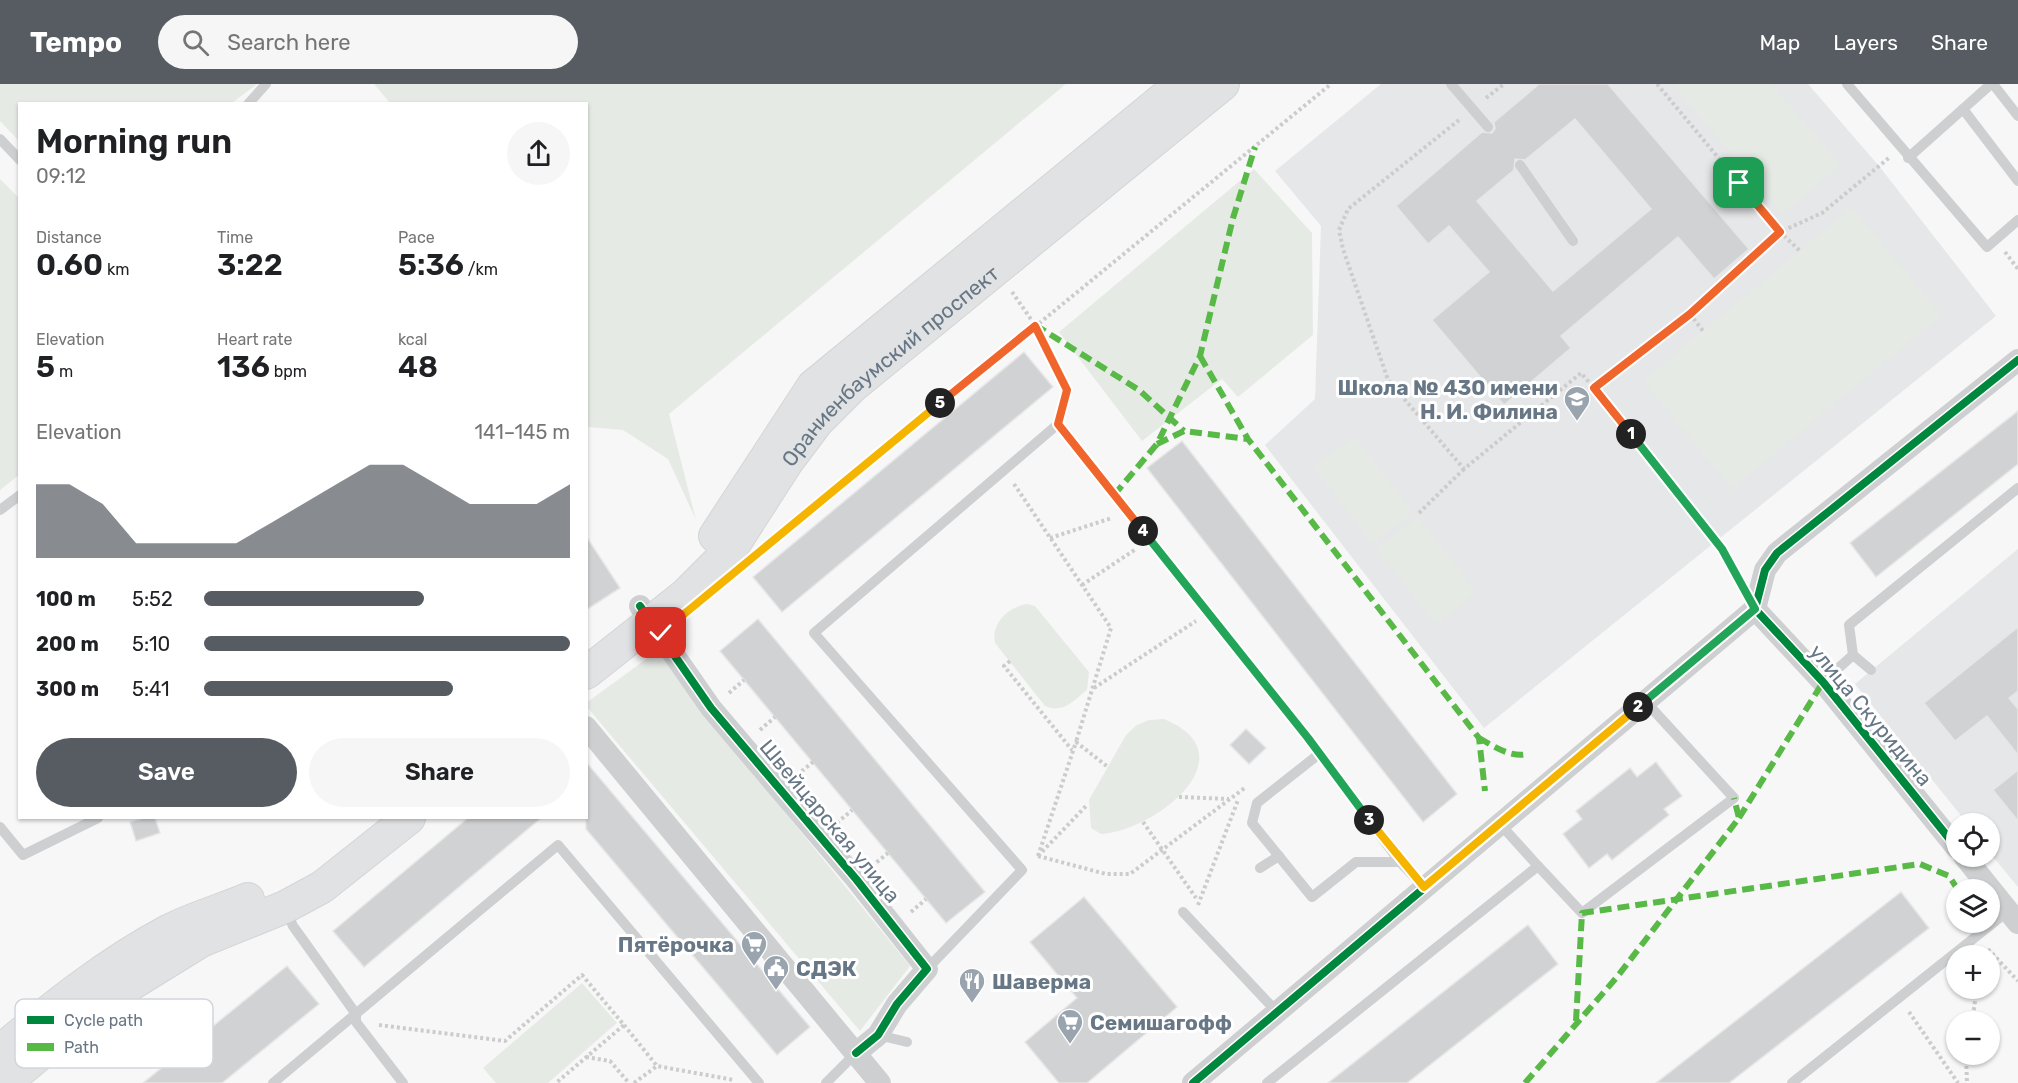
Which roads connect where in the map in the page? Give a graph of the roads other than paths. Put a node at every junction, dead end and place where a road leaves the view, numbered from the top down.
1 (266, 84) edge
2 (1181, 84) edge
3 (1223, 84) edge
4 (1451, 84) edge
5 (1846, 84) edge
6 (1992, 84) edge
7 (250, 102) edge
8 (1963, 109) junction
9 (2018, 116) edge
10 (1488, 127) dead end
11 (0, 139) edge
12 (18, 158) edge
13 (1908, 158) junction
14 (1520, 165) dead end
15 (2018, 181) edge
16 (2018, 220) edge
17 (1573, 241) dead end
18 (2018, 360) edge
19 (2018, 488) edge
20 (18, 496) edge
21 (0, 510) edge
22 (1755, 609) junction
23 (646, 614) junction
24 (588, 649) edge
25 (1853, 655) junction
26 (1871, 670) dead end
27 (588, 671) edge
28 (1823, 682) junction
29 (1644, 701) junction
30 (588, 729) edge
31 (1319, 754) junction
32 (96, 819) edge
33 (383, 819) edge
34 (408, 819) edge
35 (1500, 823) junction
36 (0, 826) edge
37 (1946, 835) edge
38 (1279, 856) junction
39 (1400, 862) junction
40 (1538, 866) junction
41 (1973, 867) edge
42 (1260, 868) dead end
43 (1424, 887) junction
44 (285, 907) junction
45 (1183, 912) dead end
46 (2013, 917) edge
47 (927, 969) junction
48 (62, 999) edge
49 (107, 999) edge
50 (1277, 1012) junction
51 (356, 1018) junction
52 (878, 1035) junction
53 (15, 1038) edge
54 (907, 1042) dead end
55 (0, 1051) edge
56 (856, 1053) junction
57 (23, 1068) edge
58 (5, 1083) edge
59 (273, 1083) edge
60 (403, 1083) edge
61 (759, 1083) edge
62 (826, 1083) edge
63 (880, 1083) edge
64 (1193, 1083) edge
65 (1267, 1083) edge
66 (1792, 1083) edge

1 - 7 lane
2 - 23 main road, Ораниенбаумский проспект
3 - 23 main road, Ораниенбаумский проспект
4 - 10 lane
5 - 13 lane
6 - 8 lane
6 - 9 lane
8 - 13 lane
8 - 15 lane
11 - 12 lane
13 - 16 lane
14 - 17 lane
18 - 22 street
19 - 25 lane
20 - 21 lane
22 - 28 street, улица Скуридина
22 - 29 street
23 - 24 main road, Ораниенбаумский проспект
23 - 27 main road, Ораниенбаумский проспект
23 - 47 street, Швейцарская улица
25 - 26 lane
25 - 28 lane
28 - 37 street, улица Скуридина
29 - 35 street
29 - 40 lane
30 - 56 street
31 - 38 lane
31 - 39 lane
31 - 47 lane
32 - 36 lane
33 - 48 main road
34 - 44 main road
35 - 40 lane
35 - 43 street
38 - 39 lane
38 - 42 lane
39 - 43 lane
40 - 65 lane
41 - 46 street
43 - 50 street
44 - 49 main road
44 - 51 lane
45 - 50 lane
46 - 66 lane
47 - 52 street
50 - 64 street
51 - 59 lane
51 - 60 lane
51 - 61 lane
52 - 54 lane
52 - 56 street
53 - 55 main road
56 - 62 lane
56 - 63 street
57 - 58 main road

